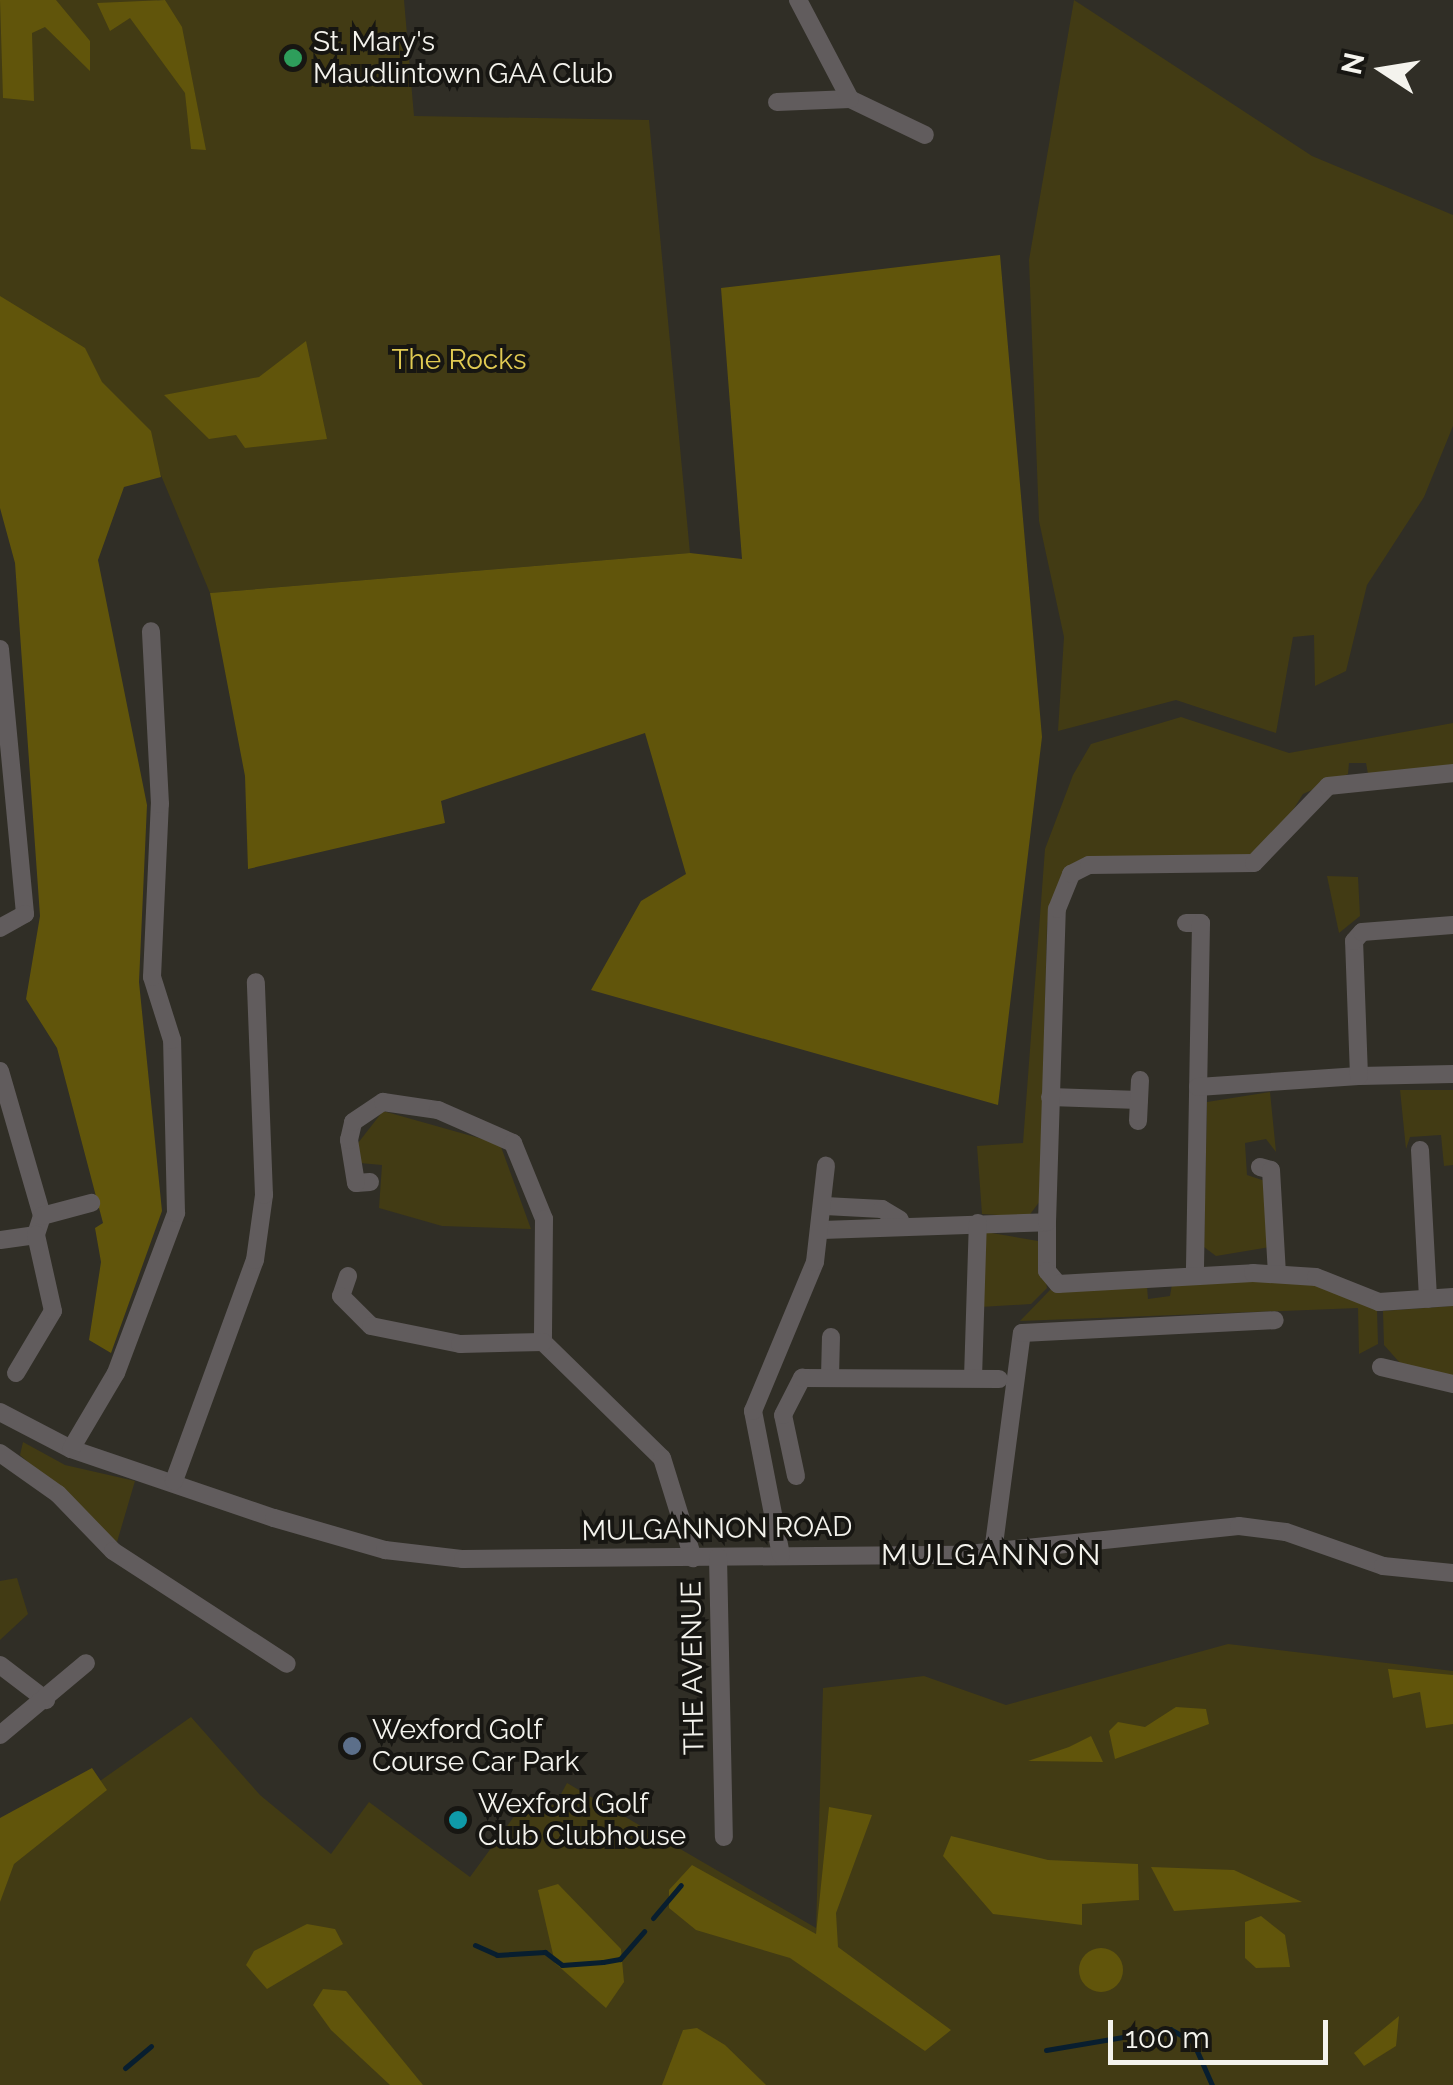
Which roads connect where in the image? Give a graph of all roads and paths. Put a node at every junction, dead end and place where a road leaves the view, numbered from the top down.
1 (798, 0) edge
2 (850, 99) junction
3 (778, 102) dead end
4 (926, 136) dead end
5 (151, 631) dead end
6 (0, 649) edge
7 (1453, 773) edge
8 (4, 794) edge
9 (1186, 923) dead end
10 (1453, 925) edge
11 (0, 928) edge
12 (256, 982) dead end
13 (0, 1072) edge
14 (1453, 1074) edge
15 (1360, 1076) junction
16 (1140, 1080) dead end
17 (1198, 1087) junction
18 (1050, 1097) junction
19 (1139, 1100) junction
20 (1138, 1121) dead end
21 (1426, 1156) dead end
22 (826, 1166) dead end
23 (1260, 1167) dead end
24 (370, 1182) dead end
25 (91, 1202) dead end
26 (826, 1206) junction
27 (42, 1216) junction
28 (900, 1220) junction
29 (1047, 1222) junction
30 (978, 1223) junction
31 (822, 1230) junction
32 (36, 1235) junction
33 (0, 1240) edge
34 (1277, 1274) junction
35 (348, 1276) dead end
36 (1195, 1276) junction
37 (1453, 1296) edge
38 (1428, 1298) junction
39 (1275, 1320) dead end
40 (831, 1337) dead end
41 (542, 1342) junction
42 (1381, 1367) dead end
43 (16, 1372) dead end
44 (830, 1376) junction
45 (973, 1378) junction
46 (998, 1378) dead end
47 (1453, 1384) edge
48 (7, 1417) edge
49 (71, 1449) junction
50 (0, 1452) edge
51 (796, 1476) dead end
52 (174, 1480) junction
53 (993, 1552) junction
54 (782, 1555) junction
55 (718, 1557) junction
56 (693, 1558) junction
57 (1453, 1573) edge
58 (86, 1662) dead end
59 (288, 1664) dead end
60 (0, 1665) edge
61 (46, 1700) junction
62 (0, 1735) edge
63 (724, 1837) dead end

1 - 2 street
2 - 3 street
2 - 4 street
5 - 49 street
6 - 8 street
7 - 18 street
8 - 11 street
9 - 17 street
10 - 15 street
12 - 52 street
13 - 27 street
14 - 15 street
15 - 17 street
16 - 19 street
17 - 36 street
18 - 19 street
18 - 29 street
19 - 20 street
21 - 38 street
22 - 26 street
23 - 34 street
24 - 41 street
25 - 27 street
26 - 28 street
26 - 31 street
27 - 32 street
28 - 30 street
28 - 31 street
29 - 30 street
29 - 36 street
30 - 45 street
31 - 54 street
32 - 33 street
32 - 43 street
34 - 36 street
34 - 38 street
35 - 41 street
37 - 38 street
39 - 53 street
40 - 44 street
41 - 56 street
42 - 47 street
44 - 45 street
44 - 51 street
45 - 46 street
48 - 49 street, MULGANNON ROAD
48 - 50 street
49 - 52 street, MULGANNON ROAD
50 - 59 street
52 - 56 street, MULGANNON ROAD
53 - 54 street, MULGANNON ROAD
53 - 57 street, MULGANNON ROAD
54 - 55 street, MULGANNON ROAD
55 - 56 street, MULGANNON ROAD
55 - 63 street, THE AVENUE
58 - 61 street
60 - 61 street
61 - 62 street

